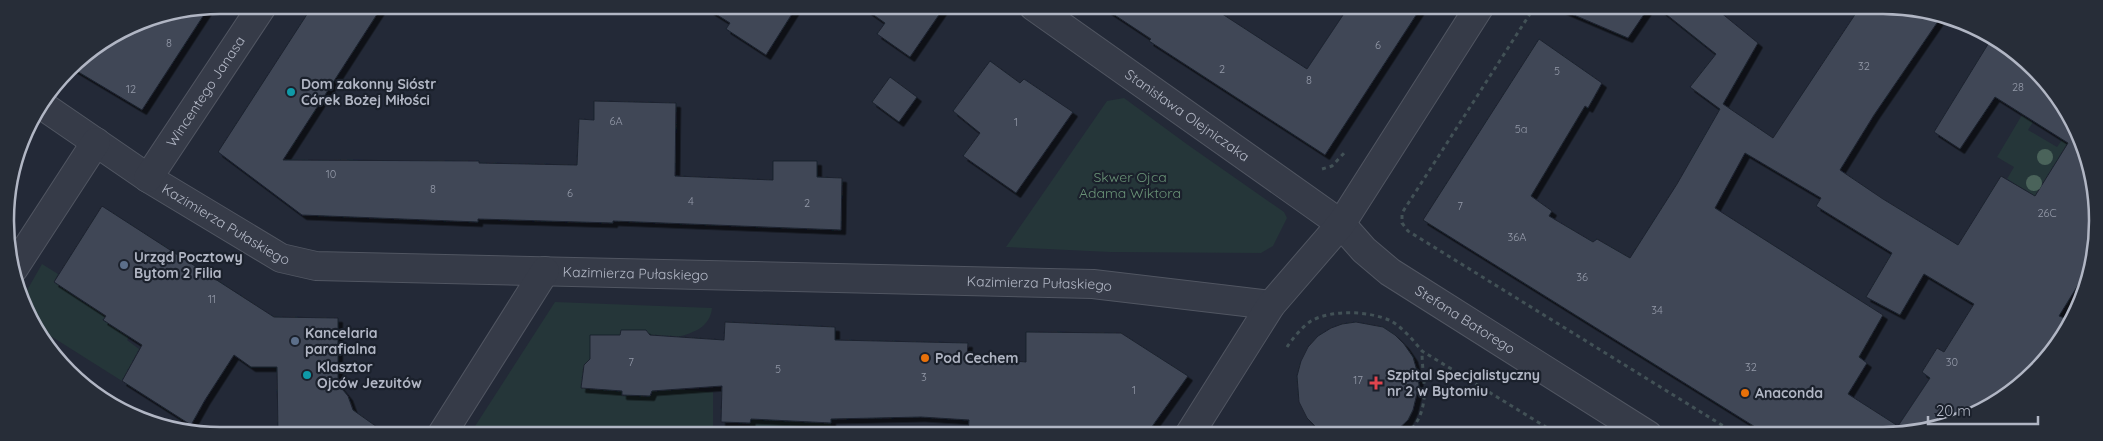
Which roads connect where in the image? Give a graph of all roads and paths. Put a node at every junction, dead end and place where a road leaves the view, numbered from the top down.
1 (257, 14) edge
2 (1044, 14) edge
3 (1475, 14) edge
4 (1530, 14) edge
5 (47, 109) edge
6 (96, 142) junction
7 (1348, 148) dead end
8 (1313, 168) dead end
9 (148, 178) junction
10 (1341, 224) junction
11 (18, 262) edge
12 (545, 272) junction
13 (1271, 305) junction
14 (1284, 351) dead end
15 (1422, 351) junction
16 (446, 427) edge
17 (1194, 427) edge
18 (1413, 427) edge
19 (1546, 427) edge
20 (1635, 427) edge
21 (1725, 427) edge

1 - 9 street, Wincentego Janasa
2 - 10 street, Stanisława Olejniczaka
3 - 10 street
4 - 21 path
5 - 6 street, Kazimierza Pułaskiego
6 - 9 street, Kazimierza Pułaskiego
6 - 11 street
7 - 8 path
9 - 12 street, Kazimierza Pułaskiego
10 - 13 street
10 - 20 street, Stefana Batorego
12 - 13 street, Kazimierza Pułaskiego
12 - 16 street
13 - 17 street
14 - 15 path
15 - 18 path
15 - 19 path

